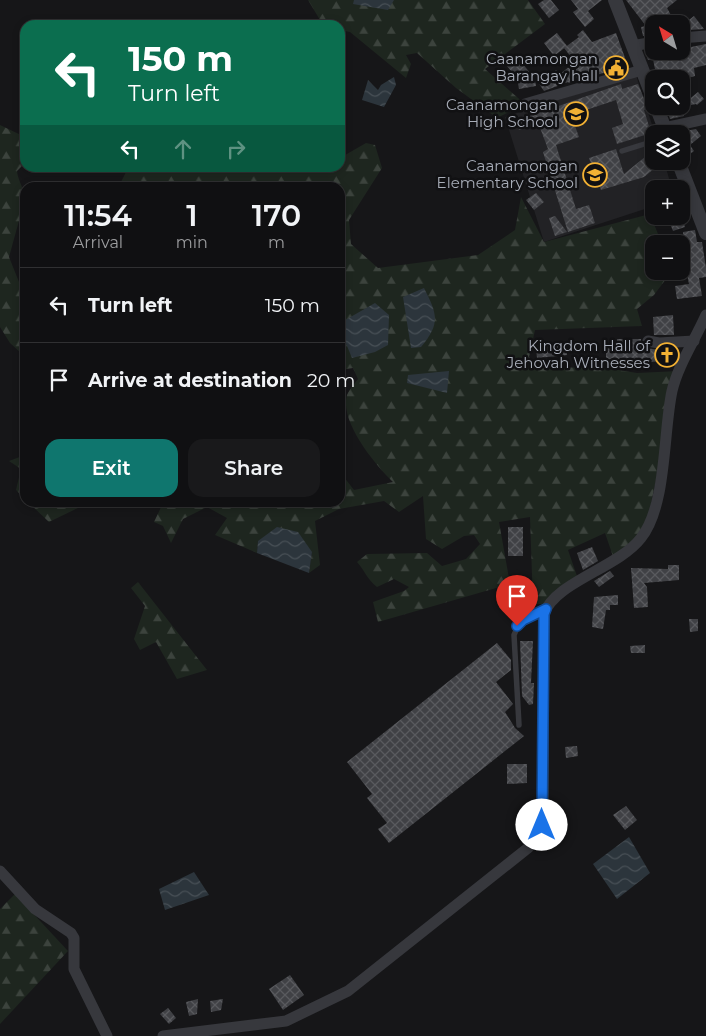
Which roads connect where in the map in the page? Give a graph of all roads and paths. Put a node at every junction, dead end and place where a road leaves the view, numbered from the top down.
1 (615, 0) edge
2 (706, 36) edge
3 (690, 37) edge
4 (645, 44) edge
5 (632, 46) junction
6 (642, 70) junction
7 (645, 78) edge
8 (525, 104) dead end
9 (706, 119) edge
10 (686, 125) edge
11 (645, 144) edge
12 (622, 151) dead end
13 (682, 170) edge
14 (706, 233) edge
15 (706, 315) edge
16 (648, 341) dead end
17 (694, 341) junction
18 (546, 609) junction
19 (519, 725) dead end
20 (0, 871) edge
21 (107, 1036) edge
22 (163, 1036) edge

1 - 5 street
2 - 3 street
4 - 5 street
5 - 6 street
6 - 7 street
6 - 8 street
9 - 10 street
11 - 12 lane
13 - 14 street
15 - 17 street
16 - 17 street
17 - 18 street
18 - 19 lane
18 - 22 street
20 - 21 street

